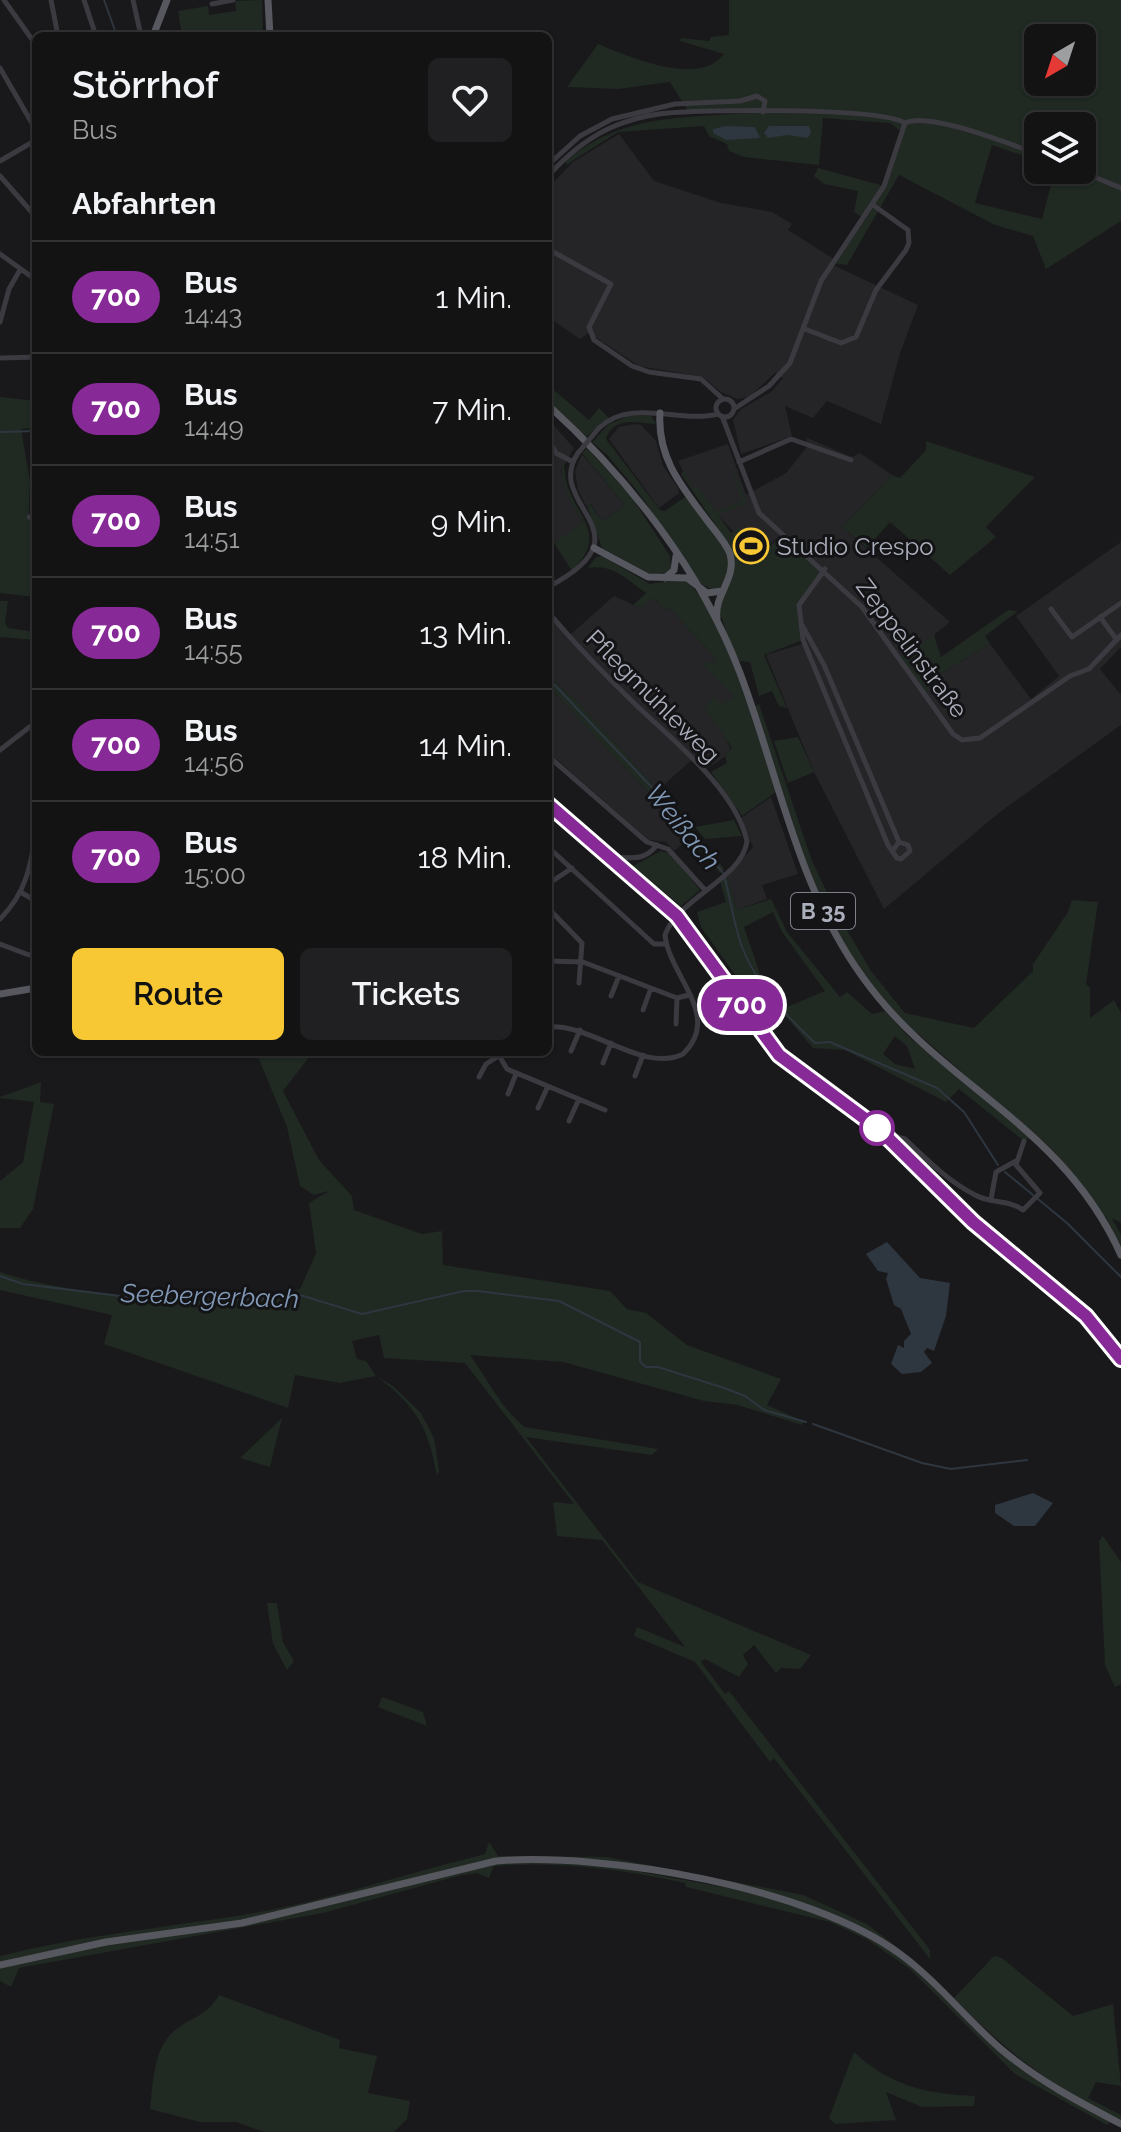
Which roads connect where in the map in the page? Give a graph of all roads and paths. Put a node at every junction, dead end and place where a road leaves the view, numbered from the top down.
1 (4, 0) edge
2 (53, 0) edge
3 (84, 0) edge
4 (133, 0) edge
5 (167, 0) edge
6 (233, 0) edge
7 (268, 0) edge
8 (212, 4) dead end
9 (57, 32) edge
10 (95, 32) edge
11 (139, 32) edge
12 (155, 32) edge
13 (270, 32) edge
14 (32, 39) edge
15 (0, 70) edge
16 (763, 112) junction
17 (32, 123) edge
18 (905, 123) junction
19 (32, 142) edge
20 (1024, 149) edge
21 (0, 161) edge
22 (552, 162) edge
23 (552, 172) edge
24 (0, 176) edge
25 (1096, 178) edge
26 (1121, 188) edge
27 (873, 205) junction
28 (32, 212) edge
29 (552, 251) edge
30 (0, 254) edge
31 (20, 270) junction
32 (32, 278) edge
33 (0, 322) edge
34 (805, 329) junction
35 (32, 357) edge
36 (0, 358) edge
37 (719, 403) junction
38 (733, 407) junction
39 (552, 409) edge
40 (660, 413) junction
41 (723, 415) junction
42 (703, 416) junction
43 (552, 446) edge
44 (851, 460) dead end
45 (573, 462) junction
46 (739, 462) junction
47 (594, 548) junction
48 (676, 554) junction
49 (825, 569) junction
50 (665, 578) junction
51 (552, 585) edge
52 (697, 586) junction
53 (722, 591) junction
54 (1121, 603) edge
55 (1051, 609) dead end
56 (552, 616) edge
57 (1100, 617) junction
58 (718, 624) junction
59 (802, 625) junction
60 (1119, 638) edge
61 (32, 725) edge
62 (1, 747) edge
63 (553, 762) edge
64 (552, 807) edge
65 (899, 842) junction
66 (657, 845) junction
67 (552, 850) edge
68 (893, 850) junction
69 (610, 858) junction
70 (32, 859) edge
71 (572, 868) junction
72 (552, 881) edge
73 (705, 890) junction
74 (22, 893) junction
75 (32, 899) edge
76 (552, 912) edge
77 (677, 916) junction
78 (0, 919) edge
79 (0, 944) edge
80 (666, 944) junction
81 (32, 954) edge
82 (552, 961) edge
83 (583, 962) junction
84 (619, 976) junction
85 (579, 983) dead end
86 (651, 988) junction
87 (32, 989) edge
88 (0, 994) edge
89 (689, 995) junction
90 (611, 996) dead end
91 (677, 998) junction
92 (643, 1010) dead end
93 (676, 1024) dead end
94 (552, 1027) edge
95 (580, 1030) junction
96 (611, 1043) junction
97 (571, 1051) dead end
98 (643, 1055) junction
99 (495, 1056) edge
100 (498, 1056) edge
101 (603, 1063) dead end
102 (516, 1074) junction
103 (635, 1076) dead end
104 (479, 1077) dead end
105 (548, 1086) junction
106 (508, 1094) dead end
107 (579, 1099) junction
108 (538, 1108) dead end
109 (605, 1110) dead end
110 (569, 1121) dead end
111 (891, 1141) junction
112 (1024, 1141) dead end
113 (1016, 1161) junction
114 (991, 1199) junction
115 (1121, 1255) edge
116 (1121, 1359) edge
117 (0, 1965) edge
118 (1121, 2124) edge

1 - 14 street
2 - 9 street
3 - 10 street
4 - 11 street
5 - 12 main road
6 - 8 street
7 - 13 main road
15 - 17 street
16 - 18 street
16 - 22 street
16 - 23 street
18 - 20 street
18 - 27 street
19 - 21 street
24 - 28 street
25 - 26 street
27 - 34 street
27 - 34 street
29 - 37 street
30 - 31 street
31 - 32 street
31 - 33 street
34 - 38 street
35 - 36 street
37 - 38 street
37 - 41 street, Zeppelinstraße
37 - 42 street
38 - 41 street
39 - 48 main road, B 35
40 - 42 street
40 - 45 street, bridge
40 - 53 main road
41 - 42 street
41 - 46 street, Zeppelinstraße
43 - 45 street
44 - 46 street
45 - 47 street
46 - 49 street, Zeppelinstraße
47 - 50 main road
47 - 51 street
48 - 50 main road
48 - 52 main road, B 35
49 - 59 street
49 - 60 street, Zeppelinstraße
50 - 52 main road
52 - 53 main road
52 - 58 main road, B 35
53 - 58 main road
54 - 57 street
55 - 57 street
56 - 73 street, Pflegmühleweg
57 - 60 street
58 - 115 main road, B 35
59 - 65 street
59 - 68 street
61 - 62 street
63 - 66 street
64 - 69 street
65 - 68 street
65 - 68 street
66 - 69 street
66 - 73 street
67 - 71 street
69 - 77 street
70 - 74 street
71 - 72 street
71 - 80 street
73 - 77 street, Pflegmühleweg
74 - 75 street
74 - 78 street
76 - 83 street
77 - 80 street
77 - 111 street
79 - 81 street
80 - 89 street
82 - 83 street
83 - 84 street
83 - 85 street
84 - 86 street
84 - 90 street
86 - 91 street
86 - 92 street
87 - 88 main road
89 - 91 street
89 - 98 street
91 - 93 street
94 - 95 street
95 - 96 street
95 - 97 street
96 - 98 street
96 - 101 street
98 - 103 street
99 - 104 street
100 - 102 street
102 - 105 street
102 - 106 street
105 - 107 street
105 - 108 street
107 - 109 street
107 - 110 street
111 - 114 street
111 - 116 street
112 - 113 street
113 - 114 street
113 - 114 street
117 - 118 main road

